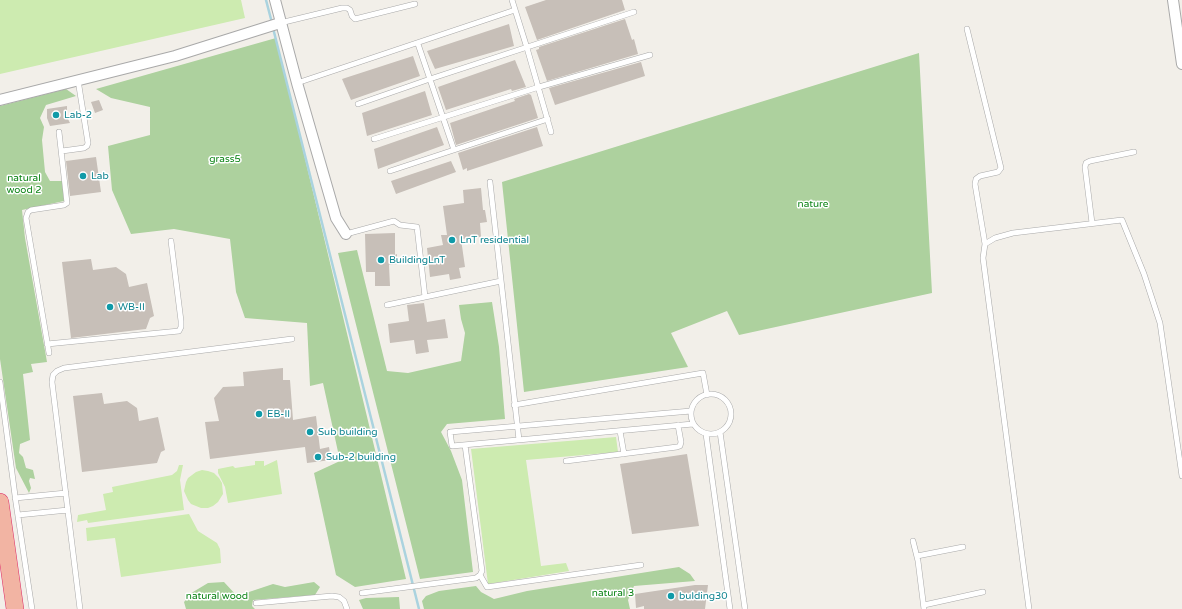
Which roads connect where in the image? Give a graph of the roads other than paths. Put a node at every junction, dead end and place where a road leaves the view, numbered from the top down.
1 (275, 0) edge
2 (513, 0) edge
3 (1172, 0) edge
4 (415, 4) dead end
5 (515, 10) junction
6 (634, 12) dead end
7 (280, 23) junction
8 (967, 29) dead end
9 (418, 44) junction
10 (527, 48) junction
11 (650, 55) dead end
12 (1182, 64) edge
13 (430, 79) junction
14 (78, 80) junction
15 (297, 84) junction
16 (538, 87) junction
17 (0, 100) edge
18 (358, 104) dead end
19 (443, 118) junction
20 (548, 119) junction
21 (59, 132) dead end
22 (551, 132) dead end
23 (374, 139) dead end
24 (454, 150) junction
25 (62, 151) junction
26 (1134, 152) dead end
27 (390, 171) dead end
28 (490, 182) dead end
29 (1092, 223) junction
30 (346, 234) joint
31 (171, 241) dead end
32 (985, 244) junction
33 (501, 282) junction
34 (425, 297) junction
35 (387, 305) dead end
36 (292, 338) dead end
37 (47, 344) junction
38 (49, 354) dead end
39 (0, 382) edge
40 (707, 395) junction
41 (514, 405) junction
42 (691, 411) junction
43 (693, 424) junction
44 (678, 425) junction
45 (517, 426) junction
46 (620, 431) junction
47 (720, 432) junction
48 (706, 434) junction
49 (519, 440) junction
50 (465, 445) junction
51 (624, 454) junction
52 (566, 461) dead end
53 (1182, 476) edge
54 (66, 493) junction
55 (8, 500) edge
56 (68, 510) junction
57 (18, 515) junction
58 (913, 541) dead end
59 (963, 547) dead end
60 (917, 556) junction
61 (641, 565) dead end
62 (480, 576) junction
63 (983, 592) dead end
64 (362, 593) dead end
65 (256, 603) dead end
66 (924, 607) edge
67 (14, 609) edge
68 (32, 609) edge
69 (80, 609) edge
70 (347, 609) edge
71 (730, 609) edge
72 (745, 609) edge
73 (1028, 609) edge

1 - 7 street
2 - 5 lane
3 - 12 street
4 - 7 lane
5 - 9 lane
5 - 10 lane
6 - 10 lane
7 - 14 street
7 - 15 street
8 - 32 lane
9 - 13 lane
9 - 15 lane
10 - 13 lane
10 - 16 lane
11 - 16 lane
13 - 18 lane
13 - 19 lane
14 - 17 street
14 - 25 lane
15 - 30 street
16 - 19 lane
16 - 20 lane
19 - 23 lane
19 - 24 lane
20 - 22 lane
20 - 24 lane
21 - 25 lane
24 - 27 lane
25 - 37 lane
26 - 29 lane
28 - 33 lane
29 - 32 lane
29 - 53 lane
30 - 34 lane
31 - 37 lane
32 - 73 lane
33 - 34 lane
33 - 41 lane
34 - 35 lane
36 - 54 lane
37 - 38 lane
39 - 55 lane
40 - 41 lane
40 - 42 lane
40 - 47 lane
41 - 45 lane
42 - 43 lane
42 - 45 lane
43 - 44 lane
43 - 48 lane
44 - 46 lane
44 - 51 lane
45 - 49 lane
45 - 50 lane
46 - 49 lane
46 - 51 lane
47 - 48 lane
47 - 72 lane
48 - 71 lane
49 - 50 lane
50 - 62 lane
51 - 52 lane
54 - 55 lane
54 - 56 lane
55 - 57 lane
55 - 67 highway
56 - 57 lane
56 - 69 lane
57 - 68 lane
58 - 60 lane
59 - 60 lane
60 - 66 lane
61 - 62 lane
62 - 64 lane
63 - 66 lane
65 - 70 lane

